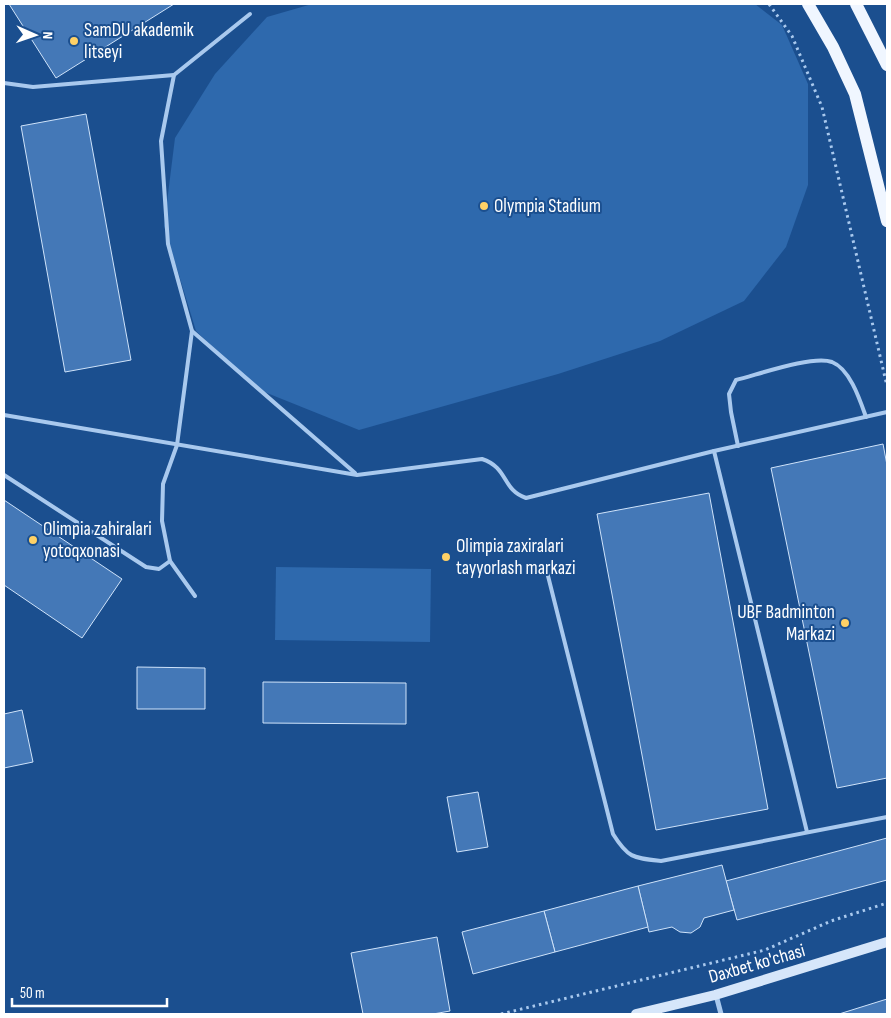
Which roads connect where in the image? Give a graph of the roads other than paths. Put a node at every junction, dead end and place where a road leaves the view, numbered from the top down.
1 (808, 4) edge
2 (856, 4) edge
3 (250, 14) dead end
4 (887, 65) edge
5 (174, 75) junction
6 (4, 83) edge
7 (887, 221) edge
8 (192, 332) junction
9 (887, 412) edge
10 (4, 415) edge
11 (866, 417) junction
12 (177, 445) junction
13 (738, 446) junction
14 (714, 451) junction
15 (4, 475) edge
16 (357, 475) junction
17 (170, 561) junction
18 (546, 568) dead end
19 (195, 596) dead end
20 (887, 817) edge
21 (807, 832) junction
22 (887, 942) edge
23 (716, 995) junction
24 (673, 1010) edge
25 (636, 1014) edge
26 (721, 1014) edge

1 - 7 main road
2 - 4 main road
3 - 5 lane
5 - 6 lane
5 - 8 lane
8 - 12 lane
8 - 16 lane
9 - 11 lane
10 - 12 lane
11 - 13 lane
11 - 13 lane
12 - 16 lane
12 - 17 lane
13 - 14 lane
14 - 16 lane
14 - 21 lane
15 - 17 lane
17 - 19 lane
18 - 21 lane
20 - 21 lane
22 - 23 main road, Daxbet ko'chasi
23 - 24 main road, Daxbet ko'chasi
23 - 26 street
24 - 25 main road, Daxbet ko'chasi

